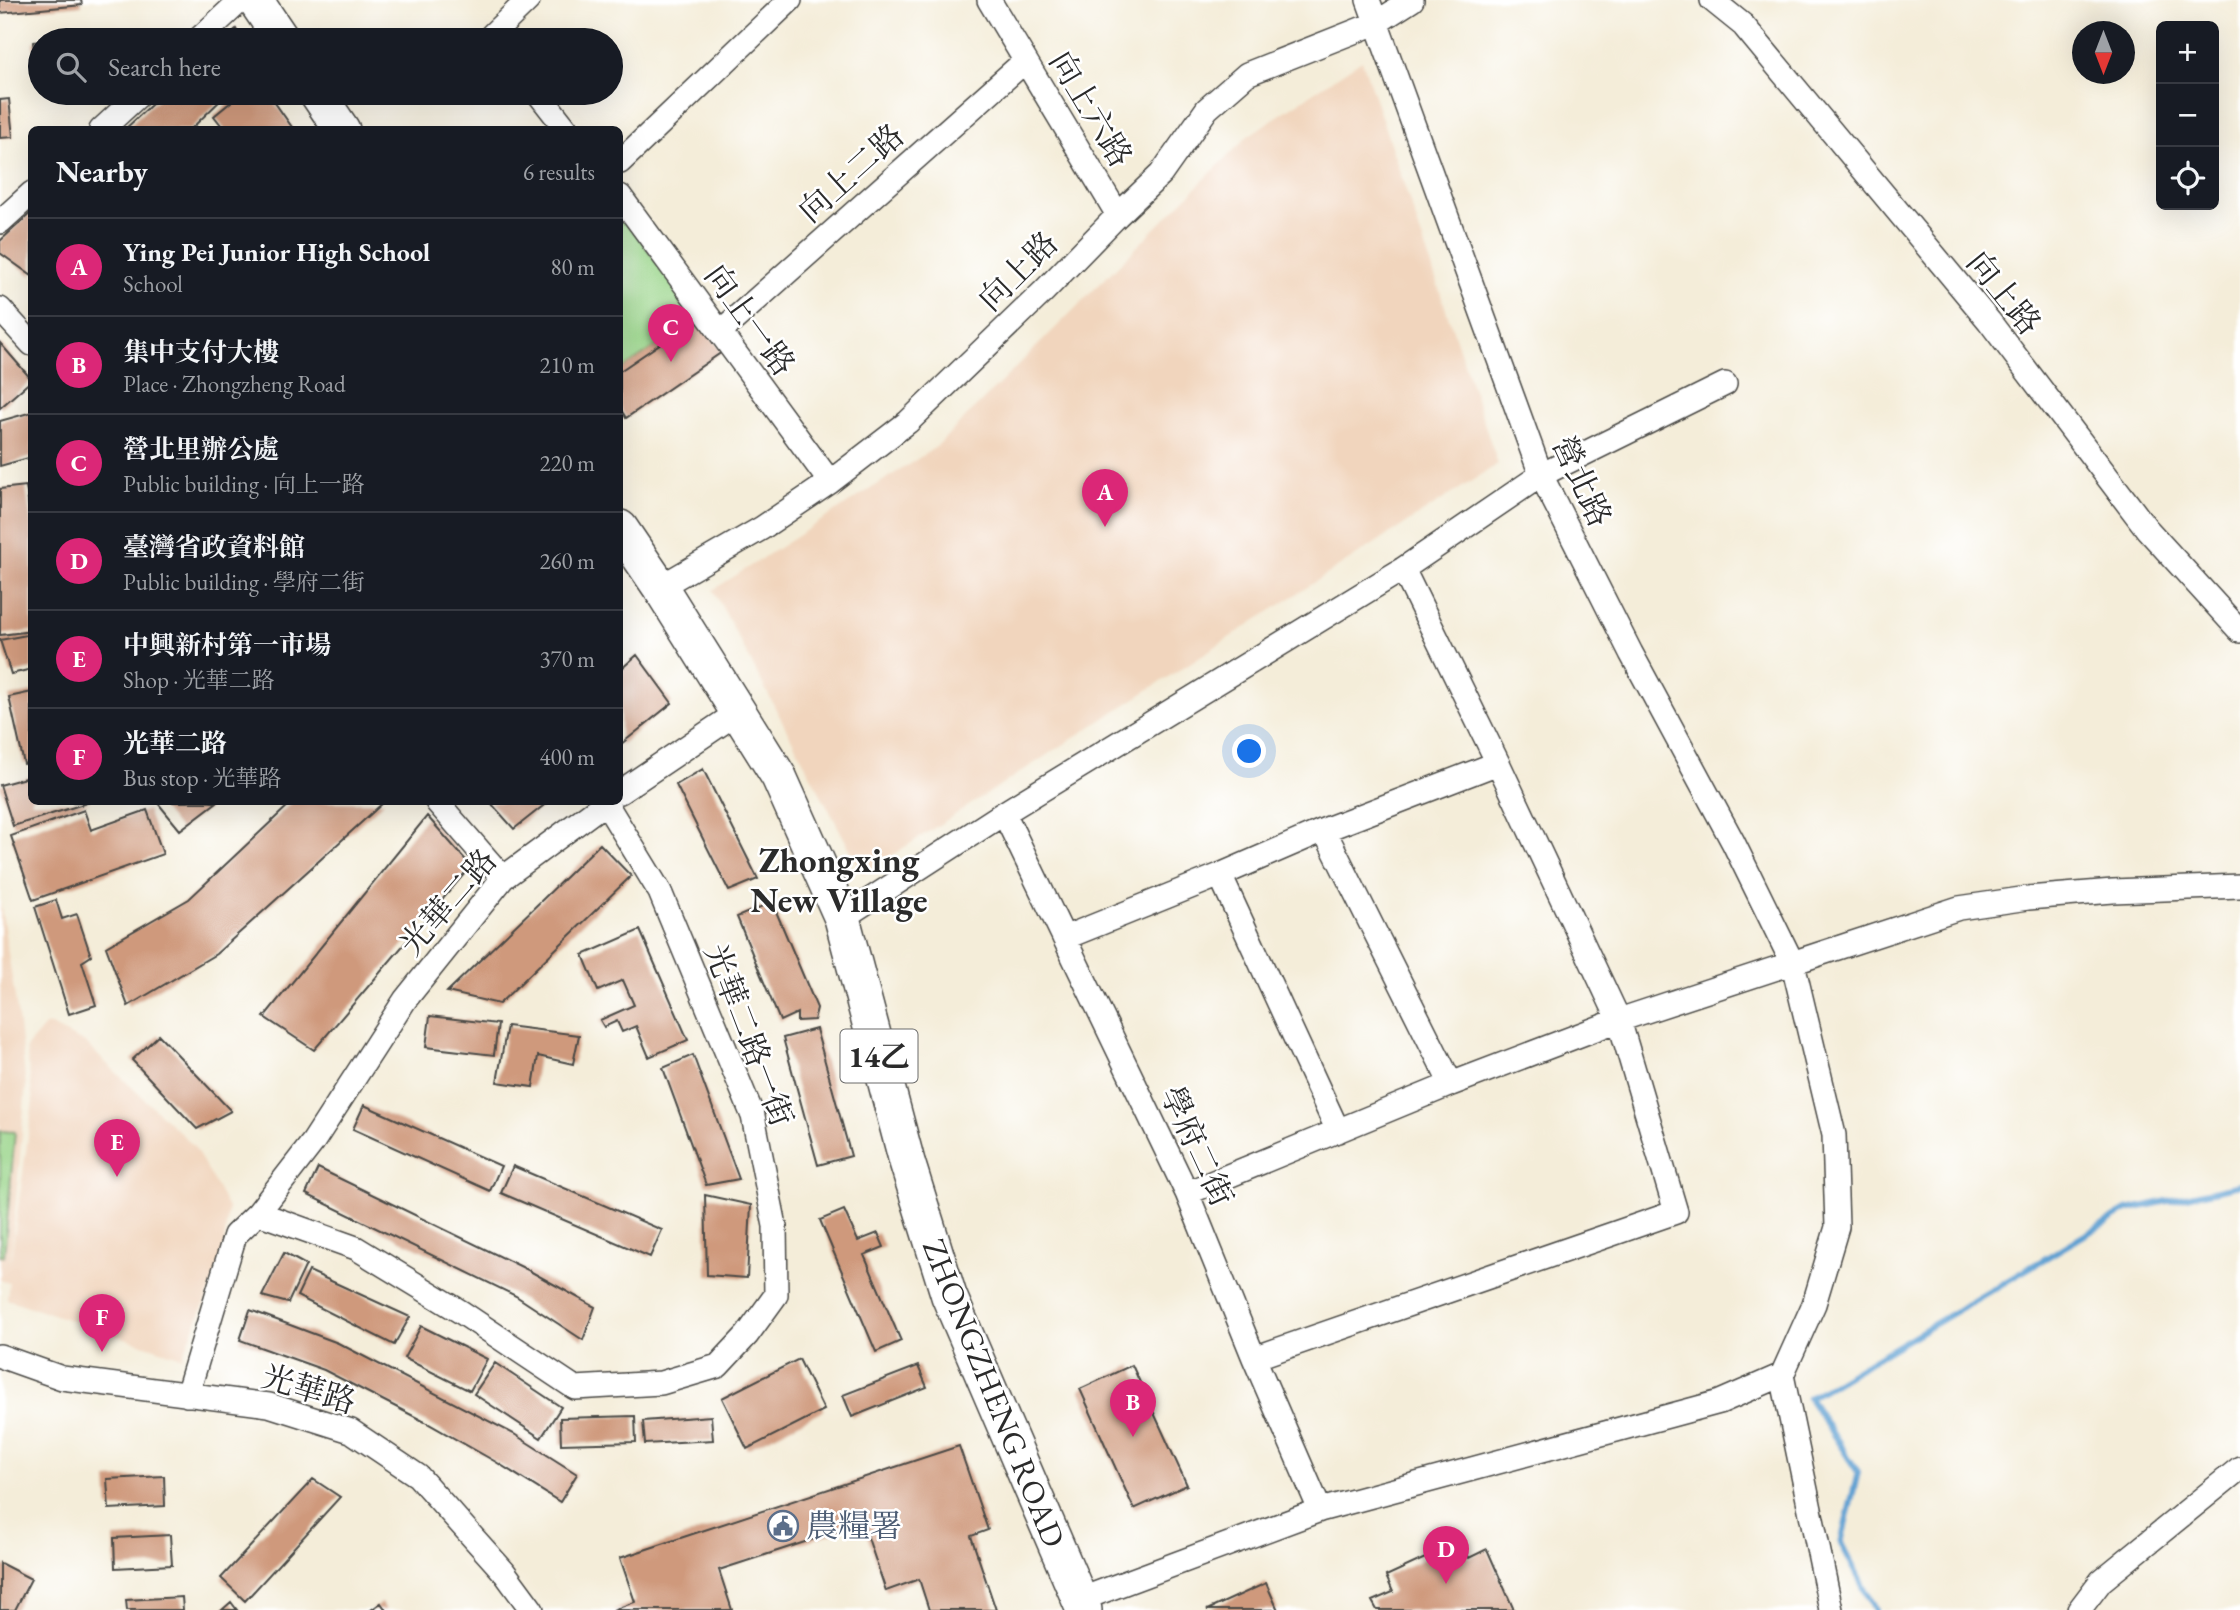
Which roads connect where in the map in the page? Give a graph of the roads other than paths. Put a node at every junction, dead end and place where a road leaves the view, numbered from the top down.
1 (242, 0) edge
2 (255, 0) edge
3 (528, 0) edge
4 (790, 0) edge
5 (989, 0) edge
6 (1368, 0) edge
7 (1412, 0) edge
8 (1712, 0) edge
9 (1376, 23) junction
10 (211, 28) edge
11 (274, 28) edge
12 (503, 28) edge
13 (1025, 61) junction
14 (128, 105) edge
15 (325, 105) edge
16 (548, 105) edge
17 (105, 126) edge
18 (339, 126) edge
19 (565, 126) edge
20 (623, 159) edge
21 (28, 197) edge
22 (623, 200) edge
23 (1118, 215) junction
24 (0, 222) edge
25 (0, 309) edge
26 (720, 332) junction
27 (28, 340) edge
28 (1726, 384) dead end
29 (1541, 475) junction
30 (830, 482) junction
31 (623, 532) edge
32 (1403, 569) junction
33 (660, 587) junction
34 (2240, 631) edge
35 (737, 713) junction
36 (1499, 763) junction
37 (623, 790) edge
38 (440, 805) edge
39 (602, 805) edge
40 (608, 805) edge
41 (1004, 813) junction
42 (1324, 830) junction
43 (1220, 875) junction
44 (503, 878) junction
45 (2240, 886) edge
46 (842, 918) junction
47 (1064, 938) junction
48 (1793, 964) junction
49 (1619, 1020) junction
50 (1451, 1084) junction
51 (1338, 1131) junction
52 (1187, 1193) junction
53 (258, 1213) junction
54 (0, 1356) edge
55 (1254, 1358) junction
56 (1783, 1375) junction
57 (187, 1395) junction
58 (2240, 1468) edge
59 (1320, 1510) junction
60 (1081, 1605) edge
61 (532, 1610) edge
62 (1831, 1610) edge
63 (2079, 1610) edge

1 - 10 street
2 - 11 main road
3 - 12 street
4 - 20 street
5 - 13 street, 向上六路
6 - 9 street, 營北路
7 - 9 street, 向上路
8 - 34 street, 向上路
9 - 23 street, 向上路
9 - 29 street, 營北路
13 - 23 street, 向上六路
13 - 26 street, 向上二路
14 - 17 street
15 - 18 main road
16 - 19 street
21 - 24 street
22 - 26 street, 向上一路
23 - 30 street, 向上路
25 - 27 street
26 - 30 street, 向上一路
28 - 29 street
29 - 32 street
29 - 48 street, 營北路
30 - 33 street, 向上路
31 - 33 main road, ZHONGZHENG ROAD / 14乙
32 - 36 street
32 - 41 street
33 - 35 main road, ZHONGZHENG ROAD / 14乙
35 - 37 street
35 - 46 main road, ZHONGZHENG ROAD / 14乙
36 - 42 street
36 - 49 street
38 - 44 street
39 - 44 street, 光華二路
40 - 53 street, 光華二路一街
41 - 46 street
41 - 47 street, 學府二街
42 - 43 street
42 - 50 street
43 - 47 street
43 - 51 street
44 - 53 street, 光華二路
45 - 48 street
46 - 60 main road, ZHONGZHENG ROAD / 14乙
47 - 52 street, 學府二街
48 - 49 street
48 - 56 street, 營北路
49 - 50 street
49 - 55 street
50 - 51 street
51 - 52 street
52 - 55 street, 學府二街
53 - 57 street, 光華二路
54 - 57 street, 光華路
55 - 59 street, 學府二街
56 - 59 street
56 - 62 street
57 - 61 street, 光華路
58 - 63 street
59 - 60 street

